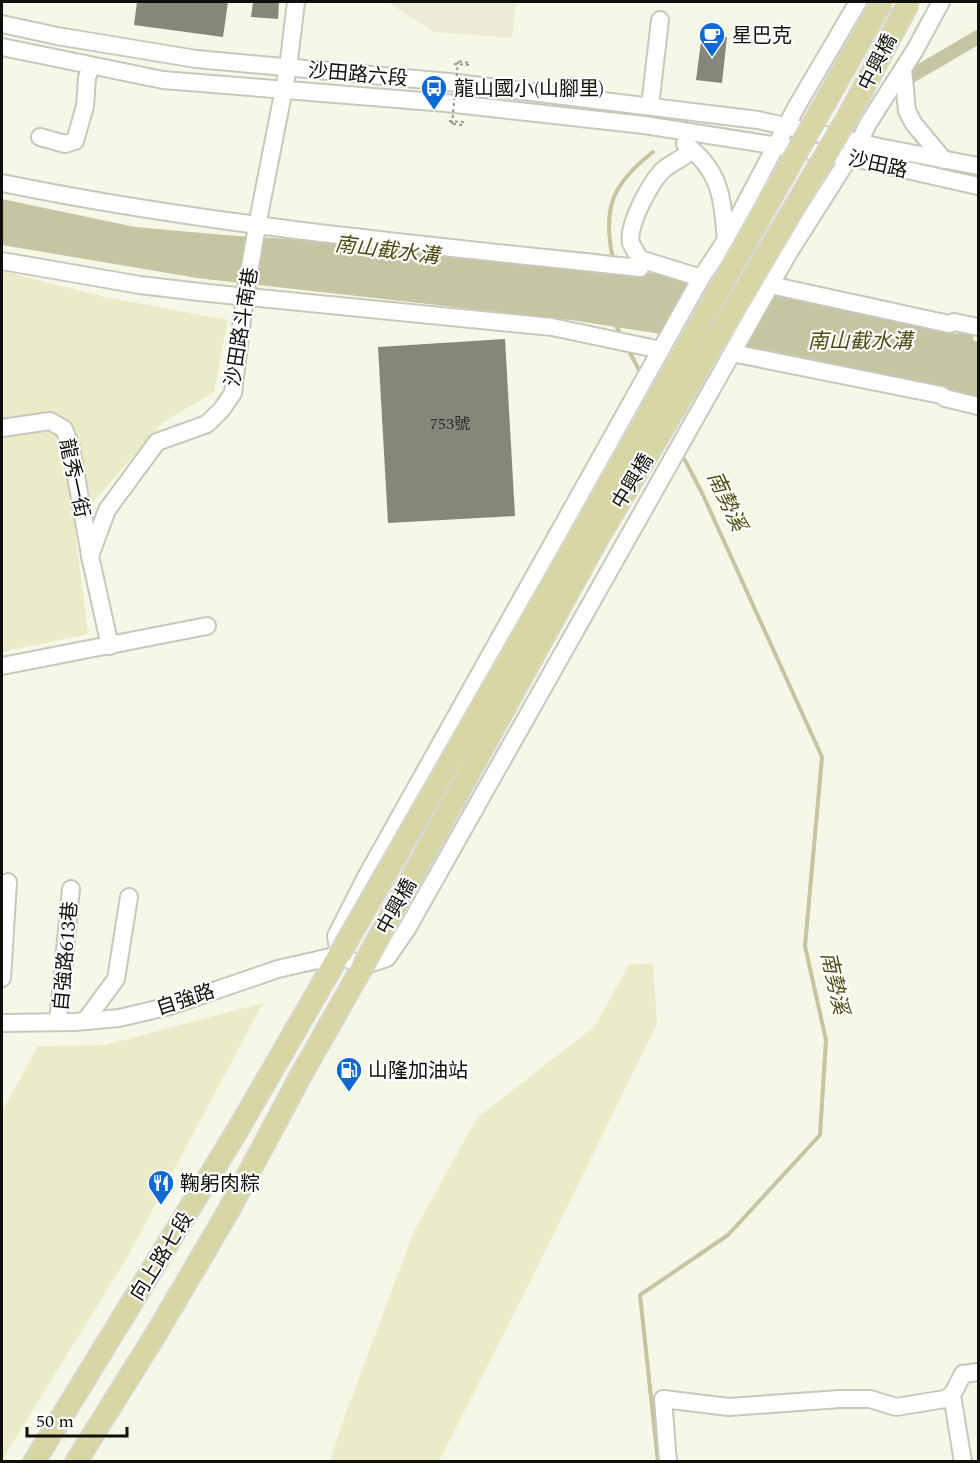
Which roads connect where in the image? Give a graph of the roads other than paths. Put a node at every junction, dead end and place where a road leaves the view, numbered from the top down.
1 (296, 2) edge
2 (857, 2) edge
3 (882, 2) edge
4 (909, 2) edge
5 (928, 2) edge
6 (941, 2) edge
7 (660, 21) dead end
8 (2, 24) edge
9 (2, 47) edge
10 (915, 50) junction
11 (91, 66) junction
12 (288, 68) junction
13 (903, 69) junction
14 (284, 91) junction
15 (650, 106) junction
16 (787, 126) junction
17 (663, 128) junction
18 (40, 137) dead end
19 (859, 142) junction
20 (777, 146) junction
21 (692, 150) junction
22 (849, 157) junction
23 (944, 160) junction
24 (978, 166) edge
25 (2, 183) edge
26 (978, 186) edge
27 (257, 226) junction
28 (726, 240) junction
29 (2, 261) edge
30 (640, 268) dead end
31 (701, 278) junction
32 (770, 285) junction
33 (245, 296) junction
34 (978, 327) edge
35 (661, 350) junction
36 (732, 353) junction
37 (978, 406) edge
38 (2, 428) edge
39 (90, 556) junction
40 (207, 626) dead end
41 (110, 646) junction
42 (2, 666) edge
43 (8, 882) dead end
44 (71, 889) dead end
45 (129, 897) dead end
46 (339, 955) junction
47 (363, 966) junction
48 (2, 978) edge
49 (85, 1021) junction
50 (58, 1022) junction
51 (2, 1023) edge
52 (971, 1373) edge
53 (952, 1395) junction
54 (34, 1461) edge
55 (76, 1461) edge
56 (668, 1461) edge
57 (963, 1461) edge

1 - 12 street, 沙田路斗南巷
2 - 16 street
3 - 46 main road, 中興橋, bridge
4 - 47 main road, 中興橋, bridge
5 - 10 street
6 - 10 street
7 - 15 street
8 - 12 street, 沙田路六段
9 - 11 street, 沙田路六段
10 - 13 street
11 - 14 street, 沙田路六段
11 - 18 street
12 - 14 street, 沙田路斗南巷
12 - 15 street, 沙田路六段
13 - 19 street
13 - 23 street
14 - 17 street, 沙田路六段
14 - 27 street, 沙田路斗南巷
15 - 16 street, 沙田路六段
16 - 19 street, 沙田路
16 - 20 street
17 - 20 street, 沙田路六段
17 - 21 street
19 - 22 street
19 - 23 street, 沙田路
20 - 22 street, 沙田路
20 - 28 street
21 - 28 street
21 - 31 street
22 - 26 street, 沙田路
22 - 32 street
23 - 24 street, 沙田路
25 - 27 street
27 - 30 street
27 - 33 street, 沙田路斗南巷
28 - 31 street
29 - 33 street
31 - 35 street
32 - 34 street
32 - 36 street
33 - 35 street
33 - 39 street, 沙田路斗南巷
35 - 46 street
36 - 37 street
36 - 47 street
38 - 39 street, 龍秀一街
39 - 41 street
40 - 41 street
41 - 42 street
43 - 48 street
44 - 50 street, 自強路613巷
45 - 49 street
46 - 47 street
46 - 49 street, 自強路
46 - 54 main road, 向上路七段
47 - 55 main road, 向上路七段
49 - 50 street, 自強路
50 - 51 street, 自強路
52 - 53 street
53 - 56 street
53 - 57 street

